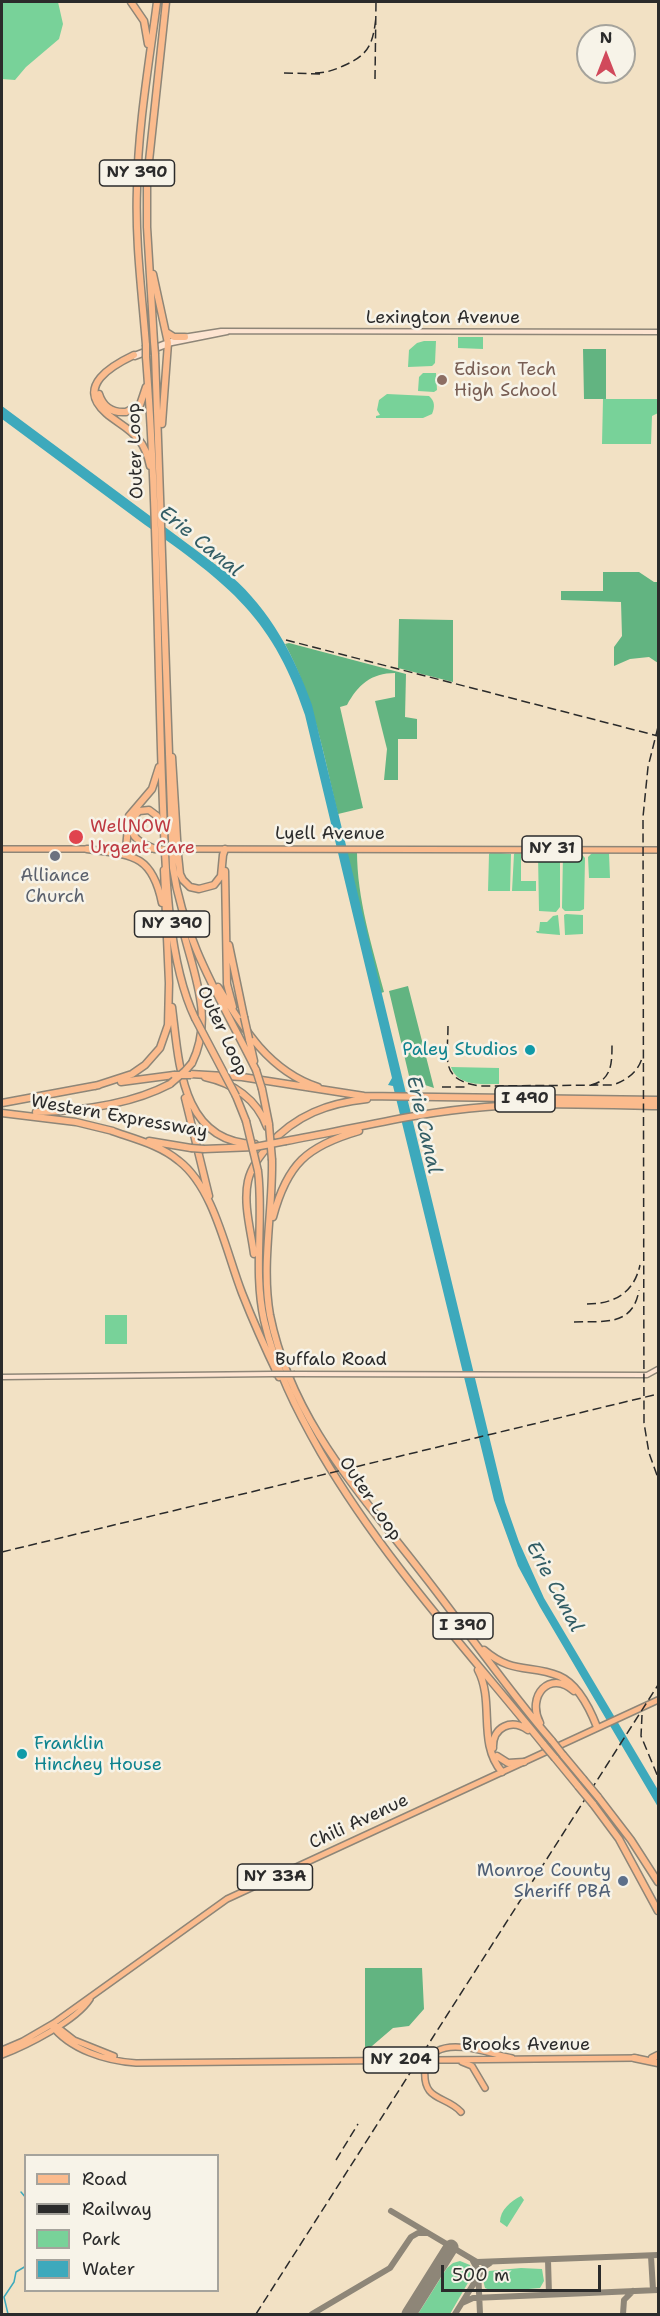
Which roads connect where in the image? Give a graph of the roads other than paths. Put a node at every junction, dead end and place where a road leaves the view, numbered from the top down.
1 (131, 2) edge
2 (157, 2) edge
3 (166, 2) edge
4 (148, 72) junction
5 (148, 243) junction
6 (165, 329) junction
7 (228, 332) junction
8 (658, 332) edge
9 (185, 337) junction
10 (168, 343) junction
11 (134, 356) junction
12 (147, 368) junction
13 (159, 463) junction
14 (153, 490) junction
15 (168, 723) junction
16 (160, 733) junction
17 (163, 829) junction
18 (2, 849) edge
19 (87, 849) junction
20 (126, 849) junction
21 (155, 849) junction
22 (225, 849) junction
23 (658, 850) edge
24 (175, 886) junction
25 (226, 920) junction
26 (166, 922) junction
27 (198, 955) junction
28 (169, 983) junction
29 (242, 1026) junction
30 (256, 1070) junction
31 (191, 1074) junction
32 (95, 1086) junction
33 (184, 1087) junction
34 (357, 1095) junction
35 (388, 1097) junction
36 (658, 1099) edge
37 (2, 1103) edge
38 (635, 1103) junction
39 (658, 1107) edge
40 (2, 1113) edge
41 (394, 1121) junction
42 (268, 1126) junction
43 (112, 1131) junction
44 (255, 1145) junction
45 (217, 1222) junction
46 (268, 1241) junction
47 (258, 1271) junction
48 (658, 1369) edge
49 (2, 1377) edge
50 (288, 1392) junction
51 (472, 1638) junction
52 (461, 1644) junction
53 (658, 1699) edge
54 (601, 1726) junction
55 (536, 1735) junction
56 (552, 1742) junction
57 (497, 1756) junction
58 (524, 1762) junction
59 (502, 1772) junction
60 (658, 1882) edge
61 (658, 1911) edge
62 (54, 2026) junction
63 (40, 2036) junction
64 (64, 2038) junction
65 (2, 2052) edge
66 (656, 2057) edge
67 (634, 2058) junction
68 (454, 2060) junction
69 (529, 2061) junction
70 (142, 2063) junction
71 (658, 2063) edge
72 (485, 2088) dead end
73 (461, 2112) dead end

1 - 4 highway
2 - 4 highway, Outer Loop / NY 390
3 - 5 highway, Outer Loop / NY 390
4 - 12 highway, Outer Loop / NY 390, bridge
5 - 6 highway
5 - 13 highway, Outer Loop / NY 390, bridge
6 - 9 highway
6 - 10 highway
7 - 8 main road, Lexington Avenue
7 - 9 main road, Lexington Avenue
7 - 10 main road, Lexington Avenue
9 - 10 main road, Lexington Avenue
10 - 11 main road, Lexington Avenue
10 - 13 highway
11 - 12 highway
11 - 14 highway
12 - 14 highway, Outer Loop / NY 390
13 - 15 highway, Outer Loop / NY 390
14 - 16 highway, Outer Loop / NY 390
15 - 22 highway
15 - 24 highway, Outer Loop / NY 390
16 - 17 highway, Outer Loop / NY 390
16 - 20 highway
17 - 21 highway
17 - 26 highway
17 - 47 highway, Outer Loop / NY 390, bridge
18 - 19 main road, Lyell Avenue / NY 31
19 - 20 main road, Lyell Avenue / NY 31
19 - 26 highway
20 - 21 main road, Lyell Avenue / NY 31
21 - 22 main road, Lyell Avenue / NY 31, bridge
22 - 23 main road, Lyell Avenue / NY 31
22 - 25 highway
24 - 27 highway, Outer Loop / NY 390
24 - 40 highway, bridge
25 - 29 highway
25 - 30 highway, bridge
26 - 28 highway
27 - 29 highway
27 - 30 highway, Outer Loop / NY 390
28 - 32 highway
28 - 33 highway
29 - 34 highway
30 - 42 highway, Outer Loop / NY 390, bridge
31 - 32 highway, Western Expressway / I 490, bridge
31 - 34 highway, Western Expressway / I 490
31 - 42 highway
32 - 37 highway, Western Expressway / I 490
33 - 44 highway
33 - 45 highway
34 - 35 highway, Western Expressway / I 490
35 - 38 highway, Western Expressway / I 490
35 - 47 highway
36 - 38 highway
38 - 39 highway
38 - 41 highway, Western Expressway / I 490
40 - 43 highway, Western Expressway / I 490
41 - 44 highway, Western Expressway / I 490, bridge
41 - 46 highway
42 - 46 highway, Outer Loop / I 390, bridge
43 - 44 highway, Western Expressway / I 490, bridge
43 - 45 highway
45 - 50 highway
46 - 51 highway, Outer Loop / I 390
47 - 50 highway, Outer Loop / I 390
48 - 49 main road, Buffalo Road, bridge
50 - 52 highway, Outer Loop / I 390
51 - 54 highway
51 - 56 highway, Outer Loop / I 390
52 - 55 highway, Outer Loop / I 390
52 - 59 highway
53 - 54 main road, Chili Avenue / NY 33A
54 - 56 highway
54 - 58 main road, Chili Avenue / NY 33A
55 - 57 highway
55 - 61 highway, Outer Loop / I 390, bridge
56 - 60 highway, Outer Loop / I 390, bridge
57 - 58 highway
57 - 59 highway
58 - 59 main road, Chili Avenue / NY 33A
59 - 62 main road, Chili Avenue / NY 33A
62 - 63 main road, Chili Avenue / NY 33A
62 - 64 main road, Brooks Avenue
62 - 65 main road, Chili Avenue / NY 33A
62 - 70 main road, Brooks Avenue / NY 204
63 - 64 main road, NY 204
63 - 65 main road, Chili Avenue / NY 33A
64 - 70 main road, Brooks Avenue / NY 204
66 - 67 main road, Brooks Avenue / NY 204
67 - 69 main road, Brooks Avenue / NY 204
67 - 71 highway
68 - 69 main road, Brooks Avenue / NY 204
68 - 70 main road, Brooks Avenue / NY 204
68 - 72 main road
69 - 73 main road, bridge

